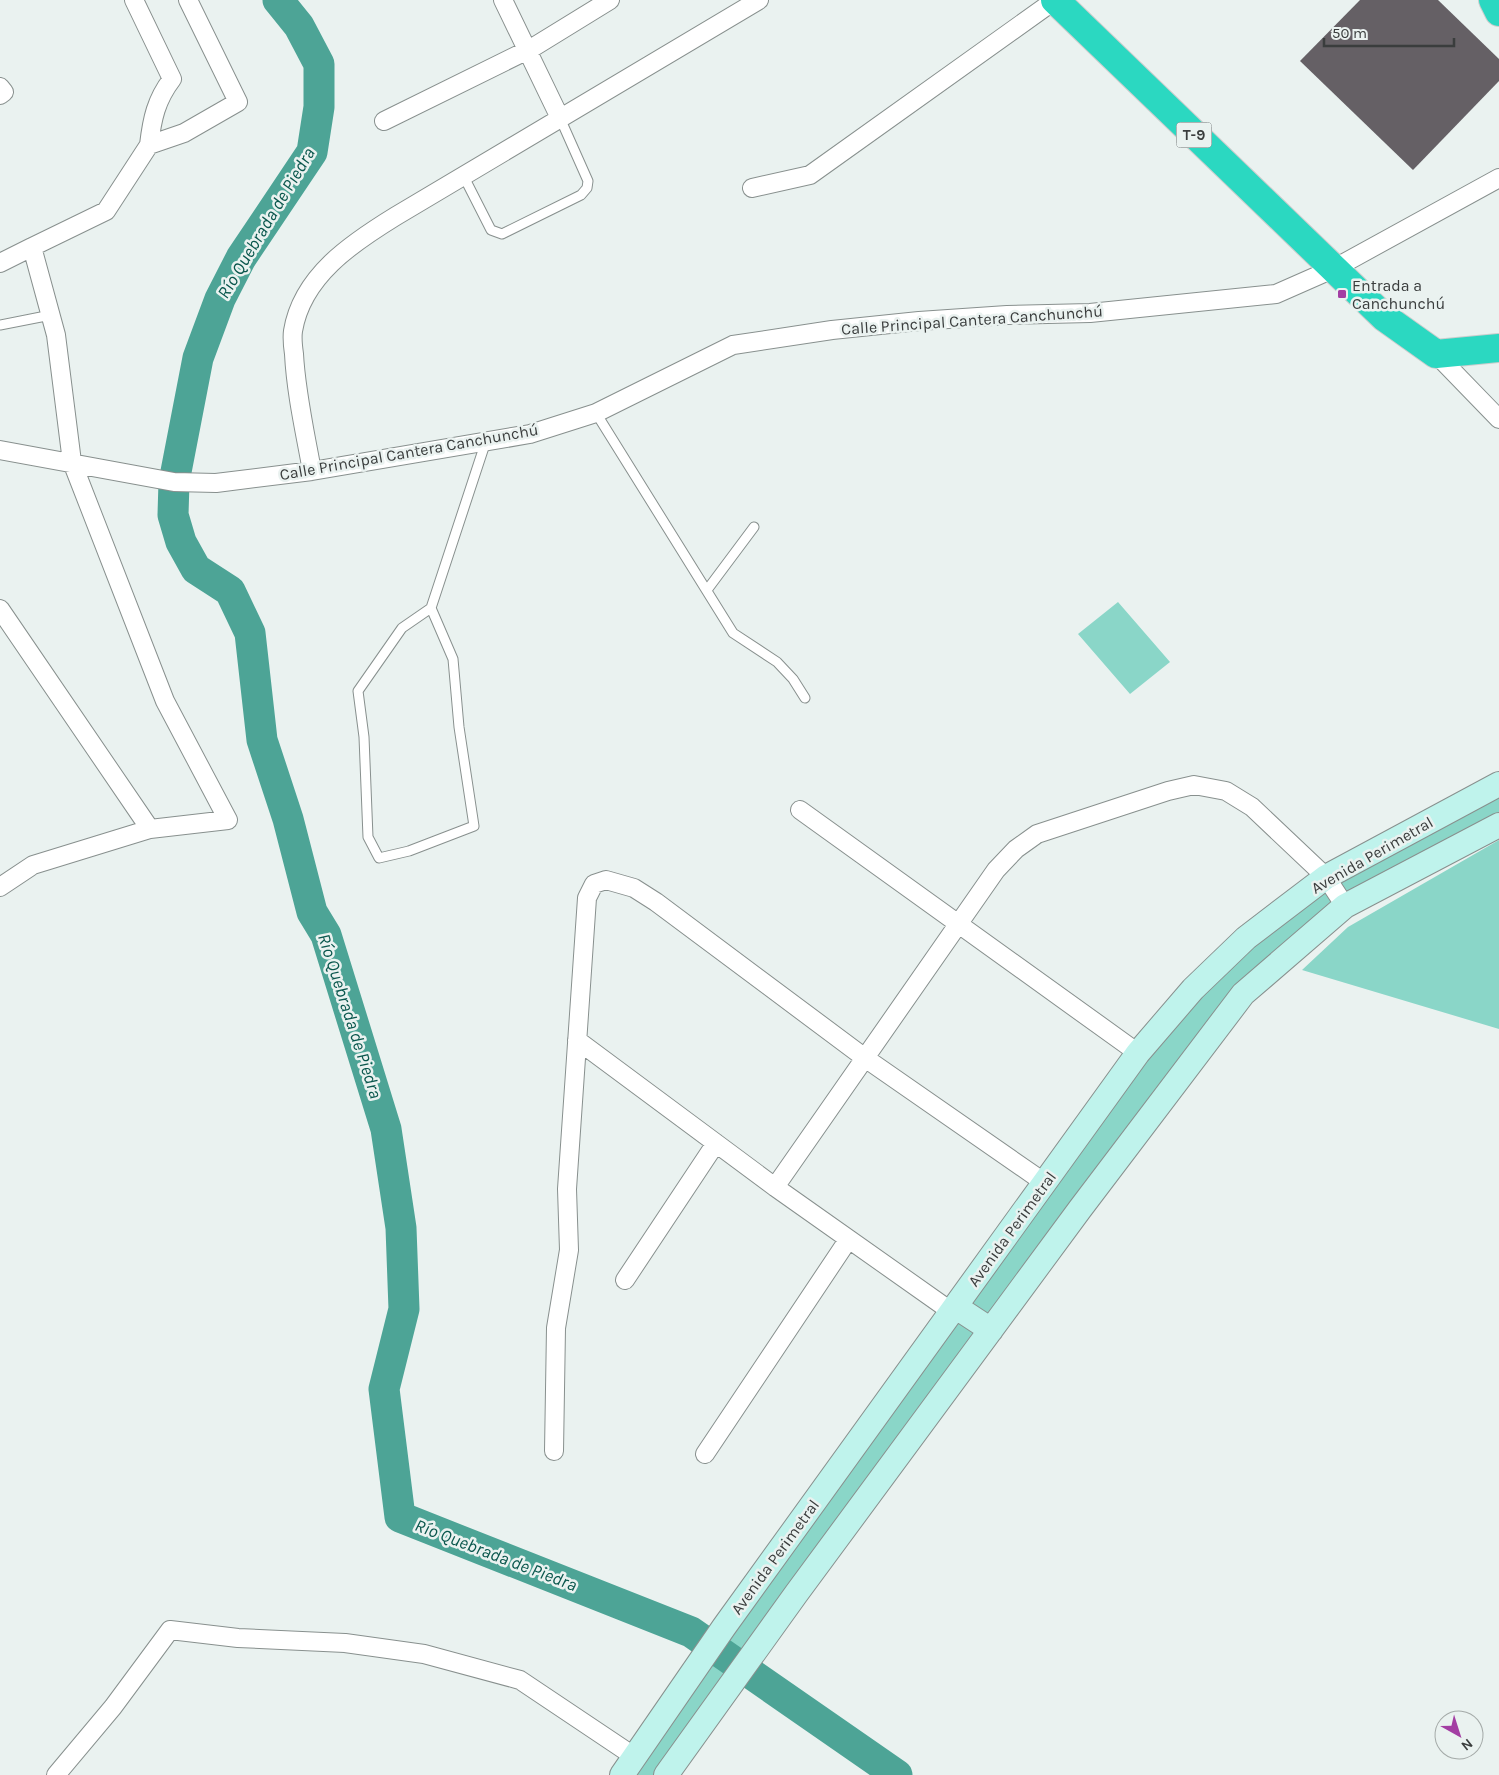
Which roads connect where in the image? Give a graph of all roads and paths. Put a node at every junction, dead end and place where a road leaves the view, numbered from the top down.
1 (134, 0) edge
2 (188, 0) edge
3 (503, 0) edge
4 (610, 0) edge
5 (759, 0) edge
6 (1055, 0) edge
7 (1494, 0) edge
8 (1499, 12) edge
9 (528, 50) junction
10 (0, 87) edge
11 (0, 95) edge
12 (560, 118) junction
13 (384, 121) dead end
14 (149, 145) junction
15 (463, 175) junction
16 (1499, 178) edge
17 (752, 188) dead end
18 (32, 247) junction
19 (0, 262) edge
20 (1335, 268) junction
21 (51, 315) junction
22 (0, 325) edge
23 (1499, 348) edge
24 (1436, 354) junction
25 (596, 413) junction
26 (1499, 419) edge
27 (486, 441) junction
28 (0, 450) edge
29 (72, 462) junction
30 (312, 471) junction
31 (754, 527) dead end
32 (707, 590) junction
33 (431, 608) junction
34 (0, 609) edge
35 (805, 698) dead end
36 (1499, 784) edge
37 (800, 810) dead end
38 (1499, 825) edge
39 (150, 830) junction
40 (1326, 878) junction
41 (0, 887) edge
42 (1345, 906) junction
43 (959, 924) junction
44 (577, 1040) junction
45 (1138, 1053) junction
46 (865, 1058) junction
47 (716, 1144) junction
48 (1045, 1183) junction
49 (775, 1187) junction
50 (848, 1240) junction
51 (625, 1280) dead end
52 (954, 1310) junction
53 (991, 1330) junction
54 (554, 1451) dead end
55 (705, 1454) dead end
56 (629, 1766) edge
57 (56, 1775) edge
58 (666, 1775) edge

1 - 14 street
2 - 14 street
3 - 9 street
4 - 9 street
5 - 12 street
6 - 17 street
6 - 20 highway, T-9
7 - 8 highway
9 - 12 street
9 - 13 street
10 - 11 street
12 - 15 street
12 - 15 lane
14 - 18 street
15 - 30 street
16 - 20 street, Calle Principal Cantera Canchunchú
18 - 19 street
18 - 21 street
20 - 24 highway, T-9
20 - 25 street, Calle Principal Cantera Canchunchú
21 - 22 lane
21 - 29 street
23 - 24 highway
24 - 26 street
25 - 27 street, Calle Principal Cantera Canchunchú
25 - 32 lane
27 - 30 street, Calle Principal Cantera Canchunchú
27 - 33 lane
28 - 29 street, Calle Principal Cantera Canchunchú
29 - 30 street, Calle Principal Cantera Canchunchú
29 - 39 street
31 - 32 lane
32 - 35 lane
33 - 33 lane
34 - 39 street
36 - 40 main road, Avenida Perimetral
37 - 43 street
38 - 42 main road, Avenida Perimetral
39 - 41 street
40 - 42 street
40 - 43 street
40 - 45 main road, Avenida Perimetral
42 - 53 main road, Avenida Perimetral
43 - 45 street
43 - 46 street
44 - 46 street
44 - 47 street
44 - 54 street
45 - 48 main road, Avenida Perimetral
46 - 48 street
46 - 49 street
47 - 49 street
47 - 51 street
48 - 52 main road, Avenida Perimetral
49 - 50 street
50 - 52 street
50 - 55 street
52 - 53 main road
52 - 56 main road, Avenida Perimetral
53 - 58 main road, Avenida Perimetral
56 - 57 street

